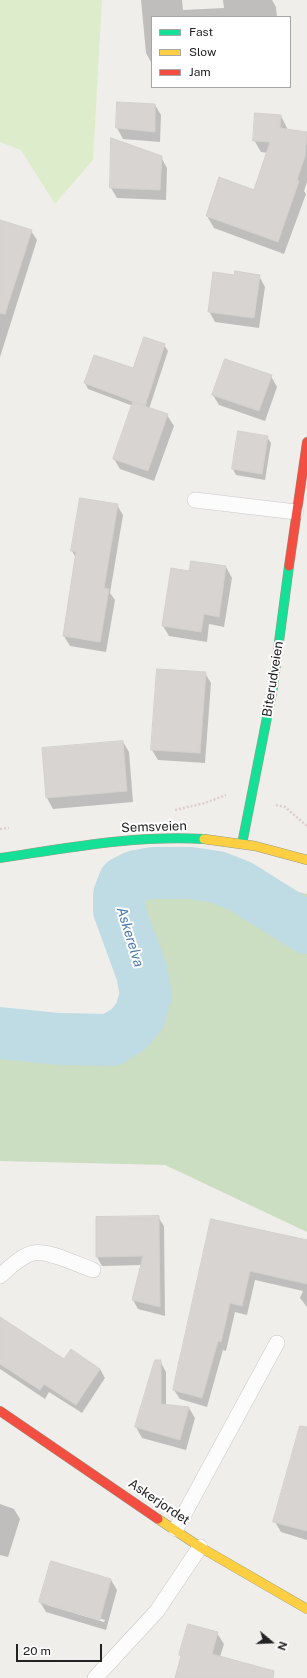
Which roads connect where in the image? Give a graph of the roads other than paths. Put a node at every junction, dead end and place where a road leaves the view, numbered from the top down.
1 (307, 442) edge
2 (195, 500) dead end
3 (296, 512) junction
4 (242, 844) junction
5 (0, 858) edge
6 (307, 860) edge
7 (93, 1270) dead end
8 (0, 1276) edge
9 (277, 1343) dead end
10 (0, 1411) edge
11 (176, 1529) junction
12 (200, 1547) junction
13 (307, 1609) edge
14 (95, 1678) edge

1 - 3 street, Biterudveien
2 - 3 lane
3 - 4 street, Biterudveien
4 - 5 street, Semsveien
4 - 6 street, Semsveien
7 - 8 lane
9 - 11 lane
10 - 11 street, Askerjordet
11 - 12 street, Askerjordet
12 - 13 street, Askerjordet
12 - 14 lane

